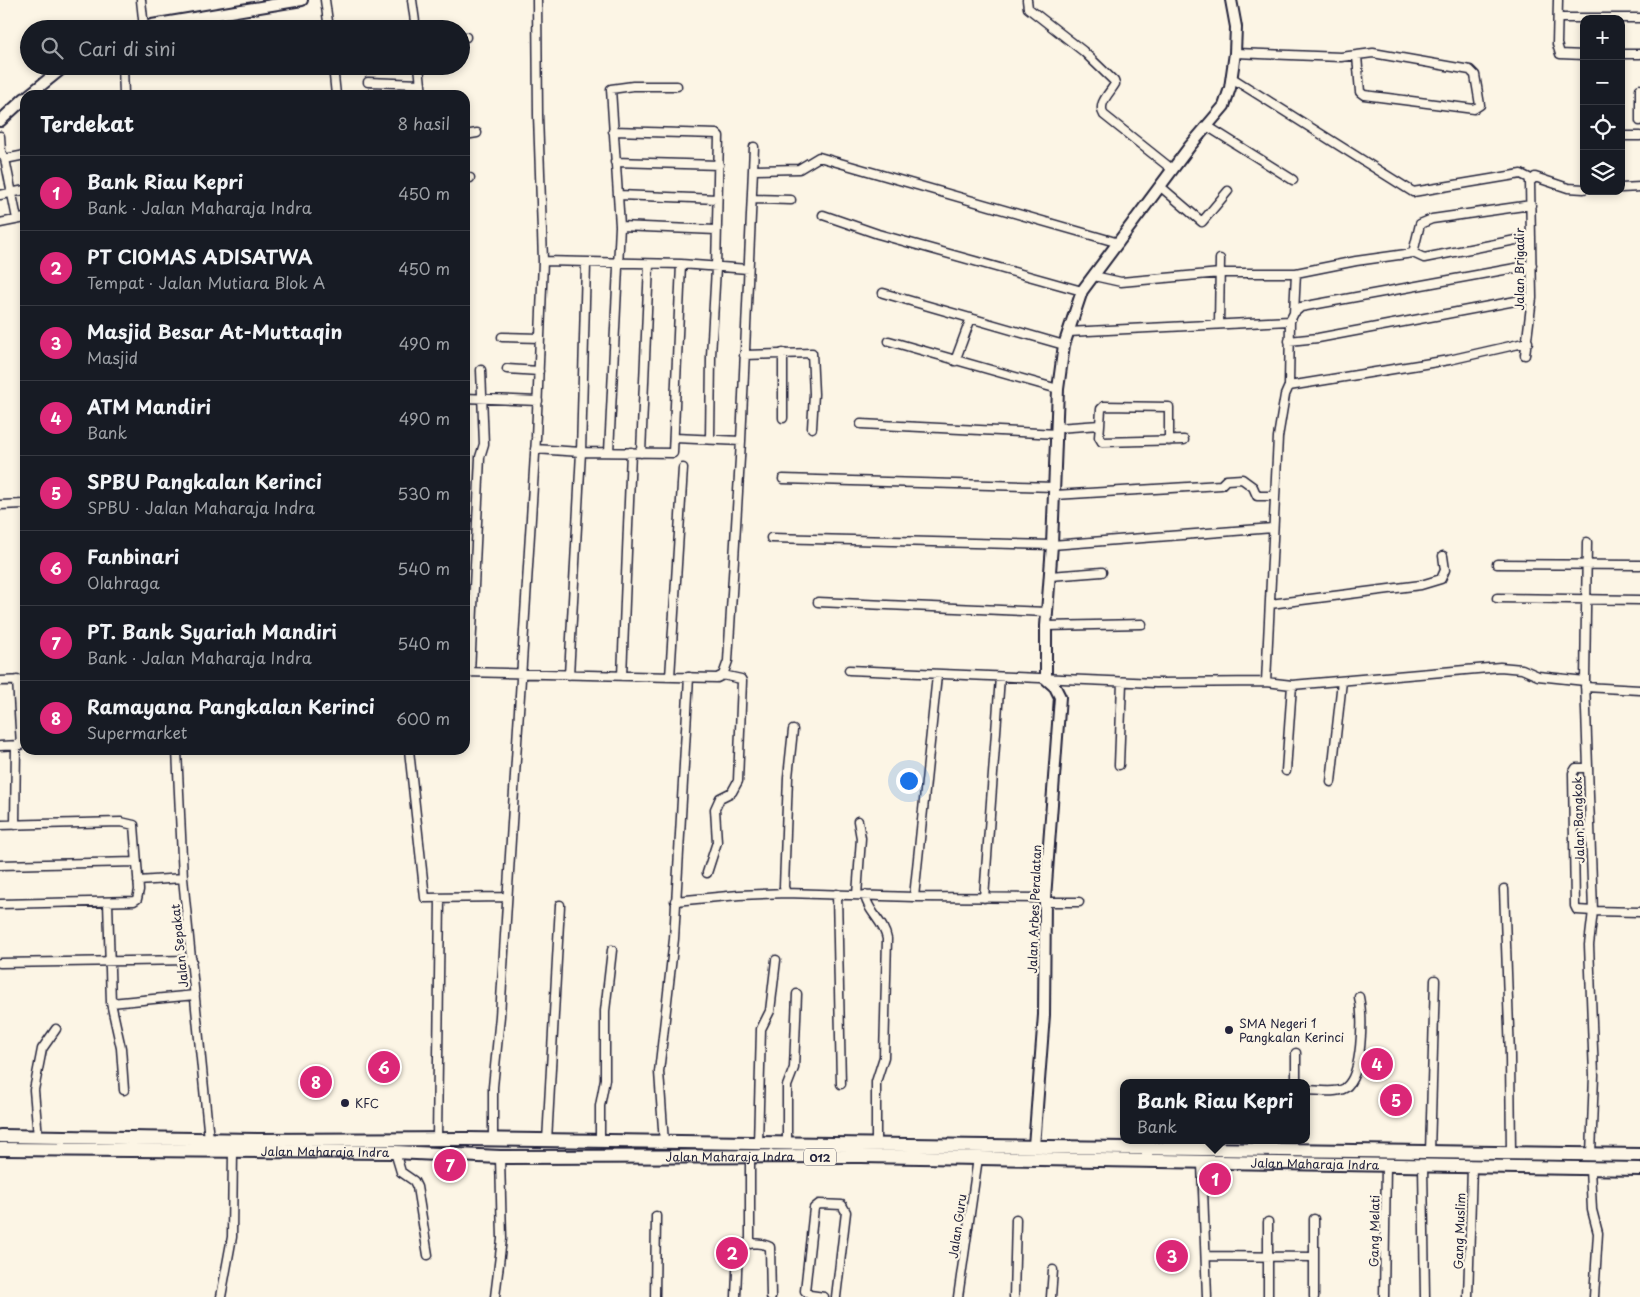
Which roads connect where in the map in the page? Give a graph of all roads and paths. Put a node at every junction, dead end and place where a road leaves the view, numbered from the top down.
1 (141, 0) edge
2 (302, 0) edge
3 (325, 0) edge
4 (412, 0) edge
5 (537, 0) edge
6 (1027, 0) edge
7 (1231, 0) edge
8 (1558, 0) edge
9 (1558, 18) junction
10 (1640, 18) edge
11 (142, 20) edge
12 (188, 20) edge
13 (327, 20) edge
14 (415, 20) edge
15 (1235, 53) junction
16 (1625, 54) edge
17 (1640, 54) edge
18 (1580, 55) edge
19 (1357, 56) junction
20 (54, 75) edge
21 (123, 75) edge
22 (334, 75) edge
23 (420, 75) edge
24 (1232, 78) junction
25 (368, 82) dead end
26 (421, 84) junction
27 (677, 86) dead end
28 (1640, 89) edge
29 (35, 90) edge
30 (124, 90) edge
31 (335, 90) edge
32 (422, 90) edge
33 (20, 103) edge
34 (0, 121) edge
35 (1640, 121) edge
36 (1207, 126) junction
37 (613, 131) junction
38 (477, 133) dead end
39 (470, 134) edge
40 (0, 136) edge
41 (1625, 136) edge
42 (1640, 136) edge
43 (754, 147) dead end
44 (2, 154) edge
45 (20, 155) edge
46 (615, 162) junction
47 (719, 165) junction
48 (753, 170) junction
49 (1173, 170) junction
50 (1293, 180) dead end
51 (1530, 182) junction
52 (1161, 187) junction
53 (1640, 187) edge
54 (1625, 188) edge
55 (1580, 189) edge
56 (20, 191) edge
57 (1228, 191) dead end
58 (12, 193) junction
59 (0, 195) edge
60 (619, 195) junction
61 (717, 199) junction
62 (752, 199) junction
63 (791, 200) dead end
64 (1530, 205) junction
65 (823, 215) dead end
66 (20, 216) edge
67 (20, 219) edge
68 (0, 223) edge
69 (620, 226) junction
70 (716, 230) junction
71 (1532, 237) junction
72 (1119, 243) junction
73 (1413, 253) junction
74 (1220, 259) dead end
75 (543, 261) junction
76 (618, 263) junction
77 (586, 264) junction
78 (648, 264) junction
79 (682, 264) junction
80 (1532, 265) junction
81 (716, 268) junction
82 (748, 269) junction
83 (1220, 273) junction
84 (1296, 273) junction
85 (1094, 276) junction
86 (1082, 291) junction
87 (883, 292) dead end
88 (1532, 298) junction
89 (1292, 317) junction
90 (971, 318) junction
91 (1219, 324) junction
92 (1068, 332) junction
93 (502, 337) dead end
94 (540, 338) junction
95 (889, 341) dead end
96 (1289, 341) junction
97 (1528, 342) junction
98 (1064, 345) junction
99 (783, 353) junction
100 (744, 355) junction
101 (1525, 355) dead end
102 (955, 361) junction
103 (507, 369) dead end
104 (481, 370) dead end
105 (538, 371) junction
106 (1289, 386) junction
107 (1058, 389) junction
108 (470, 398) edge
109 (483, 398) junction
110 (538, 401) junction
111 (782, 418) dead end
112 (861, 424) dead end
113 (1100, 425) junction
114 (812, 428) dead end
115 (1057, 431) junction
116 (675, 438) junction
117 (710, 439) junction
118 (1184, 440) dead end
119 (741, 441) junction
120 (1169, 441) junction
121 (535, 449) junction
122 (581, 452) junction
123 (609, 452) junction
124 (631, 452) junction
125 (641, 453) junction
126 (683, 468) dead end
127 (784, 479) dead end
128 (1055, 491) junction
129 (1275, 496) junction
130 (0, 504) edge
131 (20, 504) edge
132 (1273, 528) junction
133 (771, 538) dead end
134 (1587, 542) dead end
135 (1052, 545) junction
136 (1443, 556) dead end
137 (1497, 564) dead end
138 (1586, 564) junction
139 (1640, 565) edge
140 (1102, 572) dead end
141 (1050, 576) junction
142 (1497, 598) dead end
143 (1586, 599) junction
144 (1640, 600) edge
145 (818, 602) dead end
146 (1270, 604) junction
147 (1047, 612) junction
148 (470, 623) edge
149 (1142, 624) dead end
150 (1046, 626) junction
151 (849, 670) dead end
152 (470, 673) edge
153 (520, 674) junction
154 (569, 675) junction
155 (723, 675) junction
156 (937, 675) junction
157 (622, 676) junction
158 (670, 677) junction
159 (689, 677) junction
160 (1000, 677) junction
161 (1046, 679) junction
162 (20, 680) edge
163 (0, 681) edge
164 (1342, 681) junction
165 (1122, 682) junction
166 (1266, 682) junction
167 (1585, 684) junction
168 (1292, 685) junction
169 (1640, 690) edge
170 (793, 730) dead end
171 (20, 745) edge
172 (0, 746) edge
173 (20, 755) edge
174 (177, 755) edge
175 (410, 755) edge
176 (1119, 765) dead end
177 (1587, 768) junction
178 (1286, 771) dead end
179 (1331, 782) dead end
180 (858, 821) dead end
181 (0, 825) edge
182 (15, 825) junction
183 (136, 862) junction
184 (0, 865) edge
185 (707, 873) dead end
186 (184, 878) junction
187 (138, 882) junction
188 (1504, 889) dead end
189 (786, 893) junction
190 (838, 894) junction
191 (861, 895) junction
192 (507, 897) junction
193 (914, 897) junction
194 (984, 898) junction
195 (440, 899) junction
196 (1045, 900) junction
197 (675, 901) junction
198 (108, 902) junction
199 (1079, 902) dead end
200 (0, 904) edge
201 (560, 906) dead end
202 (1592, 911) junction
203 (1640, 912) edge
204 (612, 950) dead end
205 (192, 960) junction
206 (776, 960) dead end
207 (110, 962) junction
208 (0, 963) edge
209 (1435, 980) dead end
210 (797, 994) dead end
211 (195, 995) junction
212 (1359, 997) dead end
213 (111, 1003) junction
214 (56, 1028) dead end
215 (1296, 1053) dead end
216 (1296, 1079) edge
217 (841, 1084) dead end
218 (124, 1090) dead end
219 (1310, 1090) edge
220 (0, 1136) edge
221 (38, 1137) junction
222 (208, 1139) junction
223 (437, 1139) junction
224 (492, 1139) junction
225 (547, 1141) junction
226 (600, 1142) junction
227 (179, 1143) junction
228 (664, 1143) junction
229 (758, 1144) junction
230 (787, 1144) junction
231 (876, 1144) junction
232 (1295, 1145) edge
233 (1034, 1146) junction
234 (0, 1149) edge
235 (233, 1150) junction
236 (395, 1152) junction
237 (957, 1152) junction
238 (1430, 1152) junction
239 (1492, 1154) junction
240 (1510, 1154) junction
241 (1592, 1154) junction
242 (1640, 1155) edge
243 (500, 1157) junction
244 (750, 1157) junction
245 (978, 1158) junction
246 (1202, 1163) junction
247 (1386, 1165) junction
248 (1423, 1166) junction
249 (1472, 1167) junction
250 (1490, 1167) junction
251 (1590, 1168) junction
252 (1640, 1169) edge
253 (656, 1216) dead end
254 (1016, 1219) dead end
255 (1314, 1219) dead end
256 (1268, 1222) dead end
257 (750, 1244) junction
258 (428, 1255) dead end
259 (1206, 1256) junction
260 (1268, 1256) junction
261 (1313, 1257) junction
262 (1053, 1270) dead end
263 (221, 1297) edge
264 (495, 1297) edge
265 (655, 1297) edge
266 (736, 1297) edge
267 (771, 1297) edge
268 (824, 1297) edge
269 (836, 1297) edge
270 (958, 1297) edge
271 (1014, 1297) edge
272 (1051, 1297) edge
273 (1208, 1297) edge
274 (1268, 1297) edge
275 (1314, 1297) edge
276 (1384, 1297) edge
277 (1425, 1297) edge
278 (1468, 1297) edge
279 (1594, 1297) edge

1 - 11 street
2 - 12 street
3 - 13 street
4 - 14 street
5 - 75 street
6 - 49 street
7 - 15 street
8 - 9 street
9 - 10 street
9 - 18 street
15 - 19 street
15 - 24 street
16 - 17 street
19 - 19 street
20 - 29 street
21 - 30 street
22 - 31 street
23 - 26 street
24 - 36 street
24 - 51 street
25 - 26 street
26 - 32 street
27 - 37 street
28 - 35 street
33 - 34 street
36 - 49 street
36 - 50 street
37 - 46 street
37 - 47 street
38 - 39 street
40 - 44 street
41 - 42 street
43 - 48 street
44 - 45 street
44 - 58 street
46 - 47 street
46 - 60 street
47 - 61 street
48 - 62 street
48 - 72 street
49 - 52 street
51 - 55 street
51 - 64 street, Jalan Brigadir
52 - 57 street
52 - 72 street
53 - 54 street
56 - 58 street
58 - 59 street
58 - 66 street
60 - 61 street
60 - 69 street
61 - 70 street
62 - 63 street
62 - 82 street
64 - 71 street, Jalan Brigadir
64 - 73 street
65 - 86 street
67 - 68 street
69 - 70 street
69 - 76 street
70 - 81 street
71 - 73 street
71 - 80 street, Jalan Brigadir
72 - 85 street
73 - 84 street
74 - 83 street
75 - 77 street
75 - 94 street
76 - 77 street
76 - 78 street
76 - 123 street
77 - 122 street
78 - 79 street
78 - 125 street
79 - 81 street
79 - 116 street
80 - 88 street, Jalan Brigadir
80 - 89 street
81 - 82 street
81 - 117 street
82 - 100 street
83 - 84 street
83 - 85 street
83 - 91 street
84 - 89 street
85 - 86 street
86 - 92 street
87 - 90 street
88 - 96 street
88 - 97 street, Jalan Brigadir
89 - 91 street
89 - 96 street
90 - 98 street
90 - 102 street
91 - 92 street
92 - 98 street
93 - 94 street
94 - 105 street
95 - 102 street
96 - 106 street
97 - 101 street, Jalan Brigadir
97 - 106 street
98 - 107 street
99 - 100 street
99 - 111 street
99 - 114 street
100 - 119 street
102 - 107 street
103 - 105 street
104 - 109 street
105 - 110 street
106 - 129 street
107 - 115 street
108 - 109 street
109 - 110 street
109 - 148 street
110 - 121 street
112 - 115 street
113 - 115 street
113 - 120 street
113 - 120 street
115 - 128 street
116 - 117 street
116 - 125 street
117 - 119 street
118 - 120 street
119 - 155 street
121 - 122 street
121 - 153 street
122 - 123 street
122 - 154 street
123 - 124 street
124 - 125 street
124 - 157 street
126 - 158 street
127 - 128 street
128 - 129 street
128 - 135 street
129 - 132 street
130 - 131 street
132 - 135 street
132 - 146 street
133 - 135 street
134 - 138 street, Jalan Bangkok
135 - 141 street
136 - 146 street
137 - 138 street
138 - 139 street
138 - 143 street, Jalan Bangkok
140 - 141 street
141 - 147 street
142 - 143 street
143 - 144 street
143 - 167 street, Jalan Bangkok
145 - 147 street
146 - 166 street
147 - 150 street
149 - 150 street
150 - 161 street
151 - 156 street
152 - 153 street
153 - 154 street
153 - 192 street
154 - 157 street
155 - 159 street
155 - 185 street
156 - 160 street
156 - 193 street
157 - 158 street
158 - 159 street
159 - 197 street
160 - 161 street
160 - 194 street
161 - 165 street
161 - 196 street, Jalan Arbes Peralatan
162 - 163 street
164 - 167 street
164 - 168 street
164 - 179 street
165 - 166 street
165 - 176 street
166 - 168 street
167 - 169 street
167 - 177 street, Jalan Bangkok
168 - 178 street
170 - 189 street
171 - 172 street
173 - 182 street
174 - 186 street, Jalan Sepakat
175 - 195 street
177 - 202 street, Jalan Bangkok
177 - 202 street
180 - 191 street
181 - 182 street
182 - 183 street
183 - 184 street
183 - 187 street
186 - 187 street
186 - 205 street, Jalan Sepakat
187 - 198 street
188 - 240 street
189 - 190 street
189 - 197 street
190 - 191 street
190 - 217 street
191 - 193 street
191 - 231 street
192 - 195 street
192 - 224 street
193 - 194 street
194 - 196 street
195 - 223 street
196 - 199 street
196 - 233 street, Jalan Arbes Peralatan
197 - 228 street
198 - 200 street
198 - 207 street
201 - 225 street
202 - 203 street
202 - 241 street, Jalan Bangkok
204 - 226 street
205 - 207 street
205 - 211 street, Jalan Sepakat
206 - 229 street
207 - 208 street
207 - 213 street
209 - 238 street
210 - 230 street
211 - 213 street
211 - 222 street, Jalan Sepakat
212 - 219 street
213 - 218 street
214 - 221 street
215 - 216 street
220 - 221 highway, Jalan Maharaja Indra / 012
221 - 227 highway, Jalan Maharaja Indra / 012
222 - 223 highway, Jalan Maharaja Indra / 012
222 - 227 highway, Jalan Maharaja Indra / 012
223 - 224 highway, Jalan Maharaja Indra / 012
224 - 225 highway, Jalan Maharaja Indra / 012
225 - 226 highway, Jalan Maharaja Indra / 012
226 - 228 highway, Jalan Maharaja Indra / 012
227 - 234 highway, Jalan Maharaja Indra / 012
227 - 235 highway, Jalan Maharaja Indra / 012
228 - 229 highway, Jalan Maharaja Indra / 012
229 - 230 highway, Jalan Maharaja Indra / 012
230 - 231 highway, Jalan Maharaja Indra / 012
231 - 237 highway, Jalan Maharaja Indra / 012
232 - 233 highway, Jalan Maharaja Indra / 012
232 - 238 highway, Jalan Maharaja Indra / 012
233 - 237 highway, Jalan Maharaja Indra / 012
235 - 236 highway, Jalan Maharaja Indra / 012
235 - 263 street
236 - 243 highway, Jalan Maharaja Indra / 012
236 - 258 street
237 - 244 highway, Jalan Maharaja Indra / 012
237 - 245 highway, Jalan Maharaja Indra / 012
238 - 239 highway, Jalan Maharaja Indra / 012
239 - 240 highway, Jalan Maharaja Indra / 012
239 - 250 highway
240 - 241 highway, Jalan Maharaja Indra / 012
241 - 242 highway, Jalan Maharaja Indra / 012
243 - 244 highway, Jalan Maharaja Indra / 012
243 - 264 street
244 - 257 street
245 - 246 highway, Jalan Maharaja Indra / 012
245 - 270 street, Jalan Guru
246 - 247 highway, Jalan Maharaja Indra / 012
246 - 259 street
247 - 248 highway, Jalan Maharaja Indra / 012
247 - 276 street, Gang Melati
248 - 249 highway, Jalan Maharaja Indra / 012
248 - 277 street
249 - 250 highway, Jalan Maharaja Indra / 012
249 - 278 street, Gang Muslim
250 - 251 highway, Jalan Maharaja Indra / 012
251 - 252 highway, Jalan Maharaja Indra / 012
251 - 279 street
253 - 265 street
254 - 271 street
255 - 261 street
256 - 260 street
257 - 266 street
257 - 267 street
259 - 260 street
259 - 273 street
260 - 261 street
260 - 274 street
261 - 275 street
262 - 272 street
268 - 269 street

